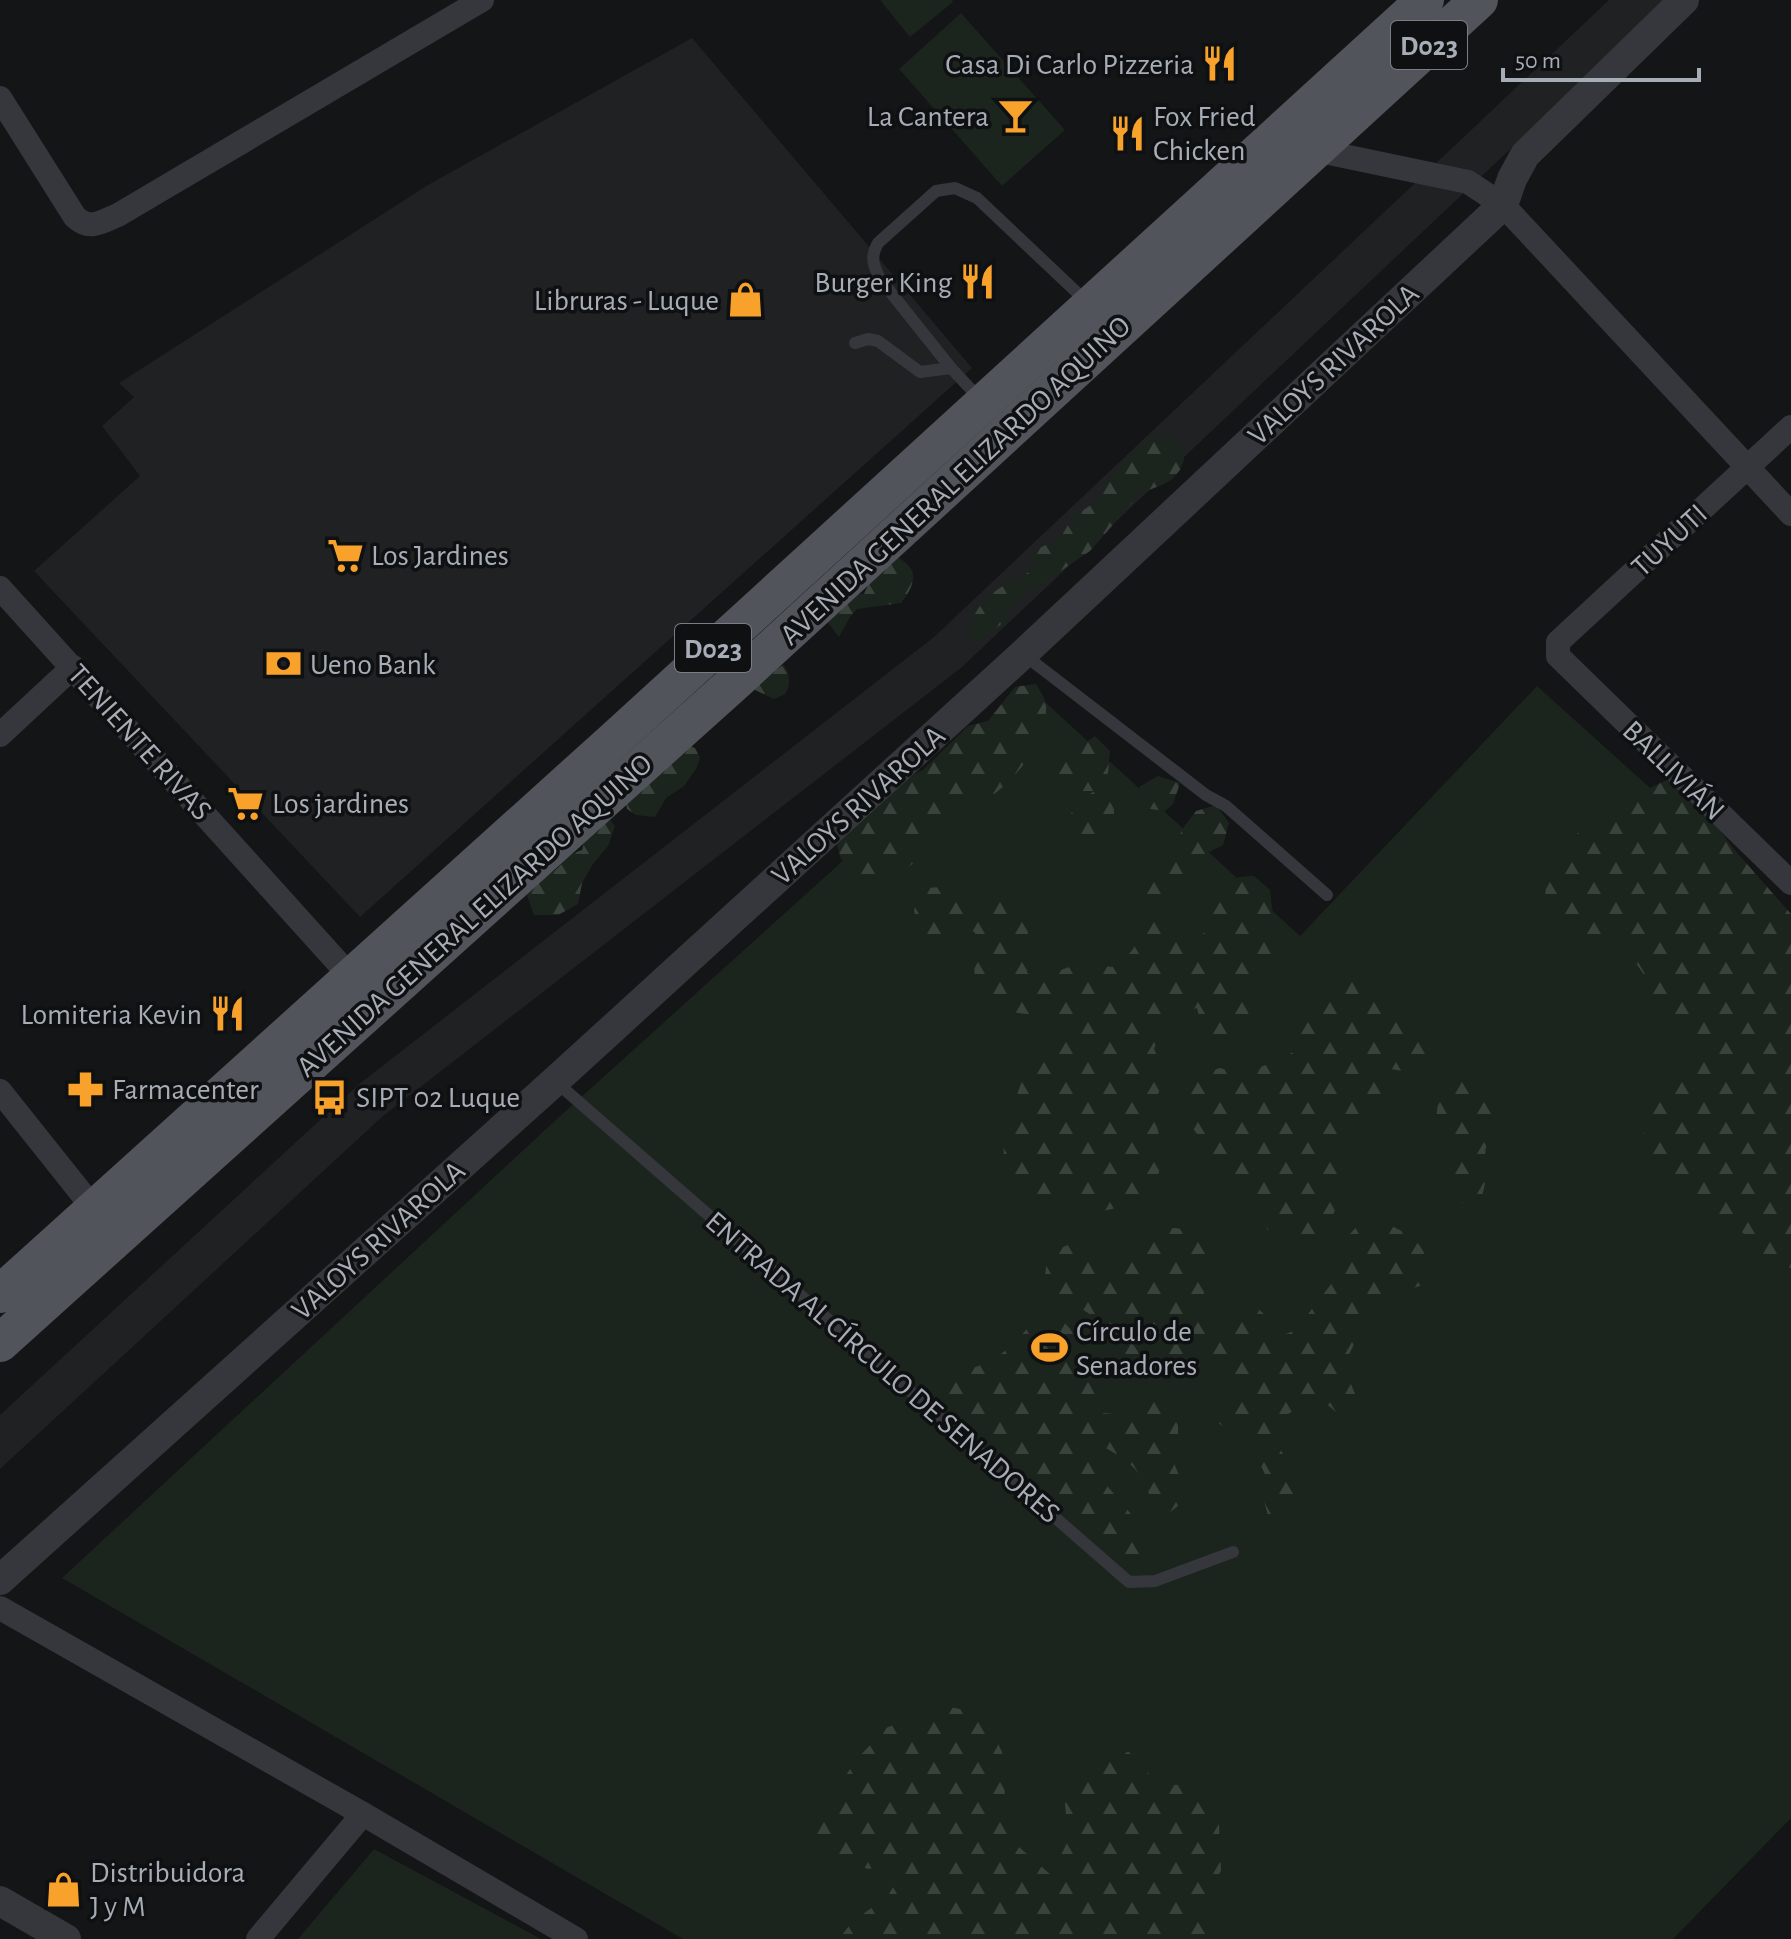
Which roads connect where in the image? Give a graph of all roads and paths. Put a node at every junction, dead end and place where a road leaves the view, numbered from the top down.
1 (482, 0) edge
2 (1425, 0) edge
3 (1479, 0) edge
4 (1684, 0) edge
5 (0, 98) edge
6 (1315, 150) junction
7 (1503, 205) junction
8 (1090, 305) junction
9 (855, 343) dead end
10 (951, 368) junction
11 (983, 403) junction
12 (1791, 427) edge
13 (1746, 468) junction
14 (1791, 514) edge
15 (0, 588) edge
16 (1023, 654) junction
17 (1558, 656) joint
18 (73, 667) junction
19 (0, 735) edge
20 (1791, 883) edge
21 (1327, 895) dead end
22 (362, 990) junction
23 (555, 1081) junction
24 (0, 1091) edge
25 (94, 1209) junction
26 (0, 1294) edge
27 (0, 1343) edge
28 (1233, 1552) dead end
29 (0, 1580) edge
30 (0, 1608) edge
31 (363, 1814) junction
32 (0, 1901) edge
33 (66, 1939) edge
34 (258, 1939) edge
35 (576, 1939) edge

1 - 5 street
2 - 8 main road, AVENIDA GENERAL ELIZARDO AQUINO / D023
3 - 6 main road, AVENIDA GENERAL ELIZARDO AQUINO / D023
4 - 7 street, VALOYS RIVAROLA
6 - 7 street
6 - 22 main road, AVENIDA GENERAL ELIZARDO AQUINO / D023
7 - 13 street
7 - 16 street, VALOYS RIVAROLA
8 - 10 lane
8 - 11 main road, AVENIDA GENERAL ELIZARDO AQUINO / D023
9 - 10 lane
10 - 11 lane
11 - 22 main road, AVENIDA GENERAL ELIZARDO AQUINO / D023
12 - 13 street, TUYUTI
13 - 14 street
13 - 17 street, TUYUTI
15 - 18 street, TENIENTE RIVAS
16 - 21 lane
16 - 23 street, VALOYS RIVAROLA
17 - 20 street, BALLIVIÁN
18 - 19 street
18 - 22 street, TENIENTE RIVAS
22 - 25 main road, AVENIDA GENERAL ELIZARDO AQUINO / D023
22 - 27 main road, AVENIDA GENERAL ELIZARDO AQUINO / D023
23 - 28 lane, ENTRADA AL CÍRCULO DE SENADORES
23 - 29 street, VALOYS RIVAROLA
24 - 25 street
25 - 26 main road, AVENIDA GENERAL ELIZARDO AQUINO / D023
30 - 31 street
31 - 34 street
31 - 35 street
32 - 33 street

